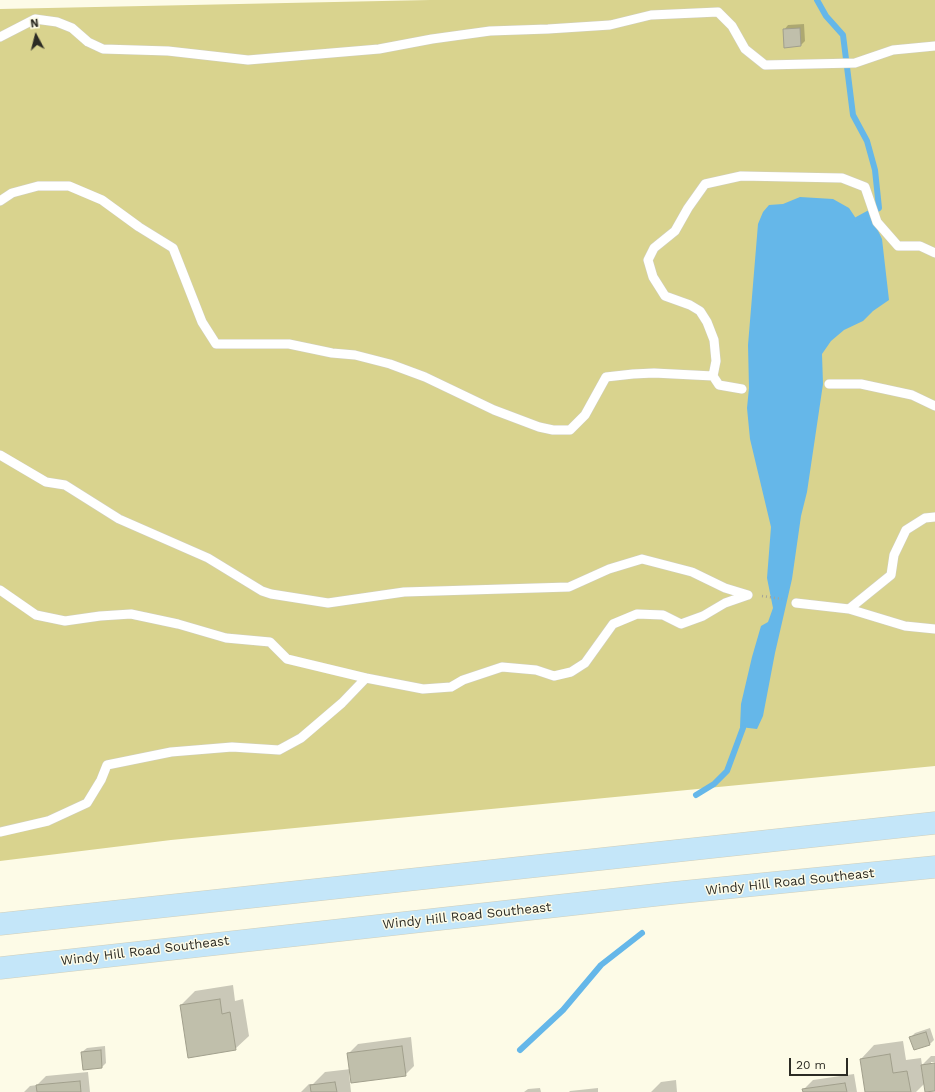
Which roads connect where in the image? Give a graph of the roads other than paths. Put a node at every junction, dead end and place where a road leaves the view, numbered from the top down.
1 (0, 37) edge
2 (935, 46) edge
3 (0, 201) edge
4 (935, 253) edge
5 (713, 376) junction
6 (829, 384) dead end
7 (742, 388) dead end
8 (935, 406) edge
9 (0, 455) edge
10 (935, 517) edge
11 (0, 590) edge
12 (796, 603) road end
13 (849, 609) junction
14 (935, 630) edge
15 (366, 678) junction
16 (935, 823) edge
17 (0, 832) edge
18 (935, 867) edge
19 (0, 924) edge
20 (0, 968) edge

1 - 2 lane
3 - 5 lane
4 - 5 lane
5 - 7 lane
6 - 8 lane
9 - 15 lane
10 - 13 lane
11 - 15 lane
12 - 13 lane
13 - 14 lane
15 - 17 lane
16 - 19 main road
18 - 20 main road, Windy Hill Road Southeast

